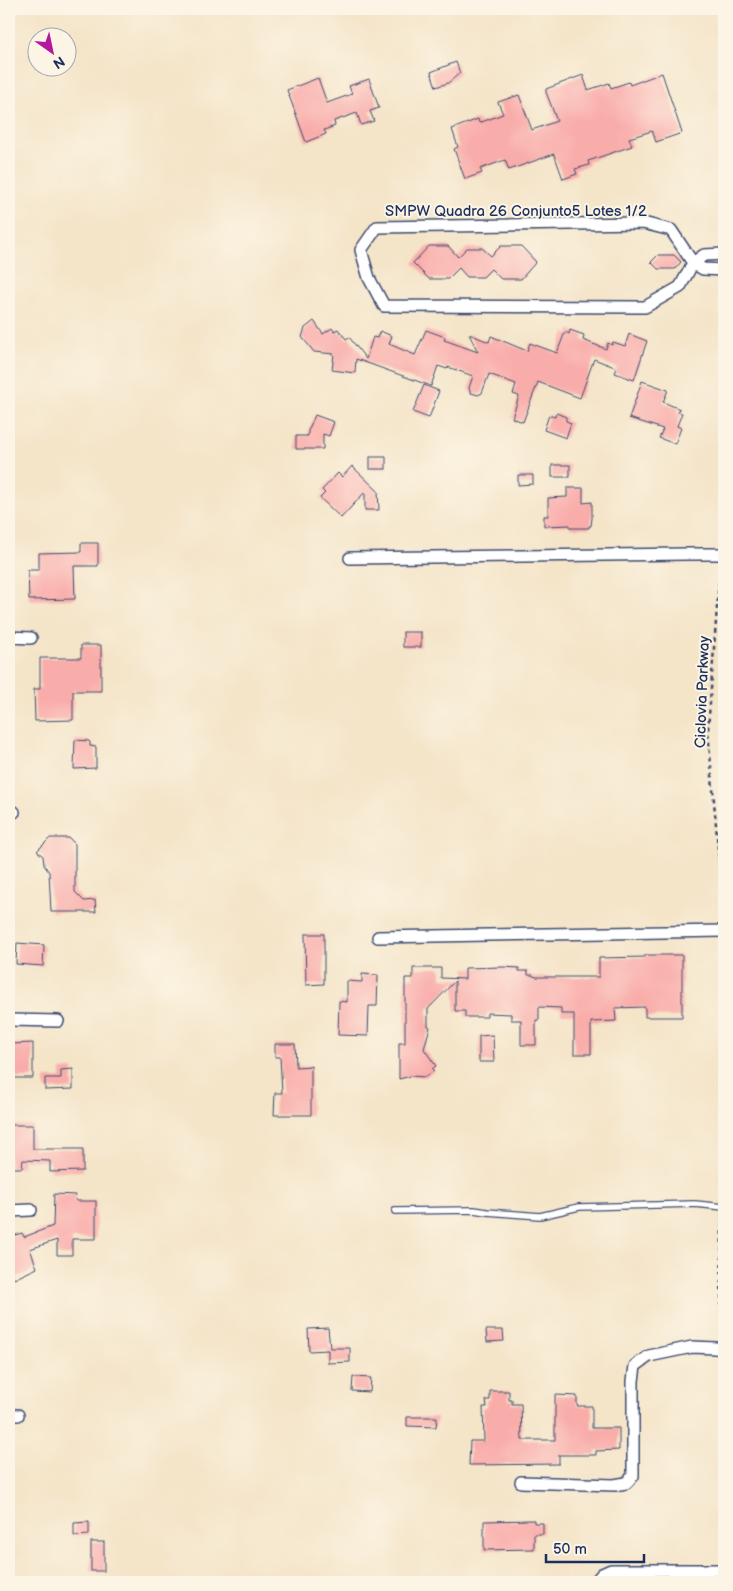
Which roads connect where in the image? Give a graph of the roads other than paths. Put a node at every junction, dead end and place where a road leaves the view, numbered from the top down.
1 (724, 254) edge
2 (693, 263) junction
3 (724, 270) edge
4 (723, 554) edge
5 (350, 558) dead end
6 (9, 637) edge
7 (31, 638) dead end
8 (724, 931) edge
9 (378, 937) dead end
10 (9, 1020) edge
11 (58, 1021) dead end
12 (723, 1207) edge
13 (9, 1210) edge
14 (31, 1210) dead end
15 (396, 1211) dead end
16 (724, 1351) edge
17 (521, 1482) dead end
18 (724, 1570) edge
19 (595, 1582) edge

1 - 2 street
2 - 2 street, SMPW Quadra 26 Conjunto5 Lotes 1/2
2 - 3 street
4 - 5 street
6 - 7 street
8 - 9 street
10 - 11 street
12 - 15 lane
13 - 14 street
16 - 17 street
18 - 19 street

